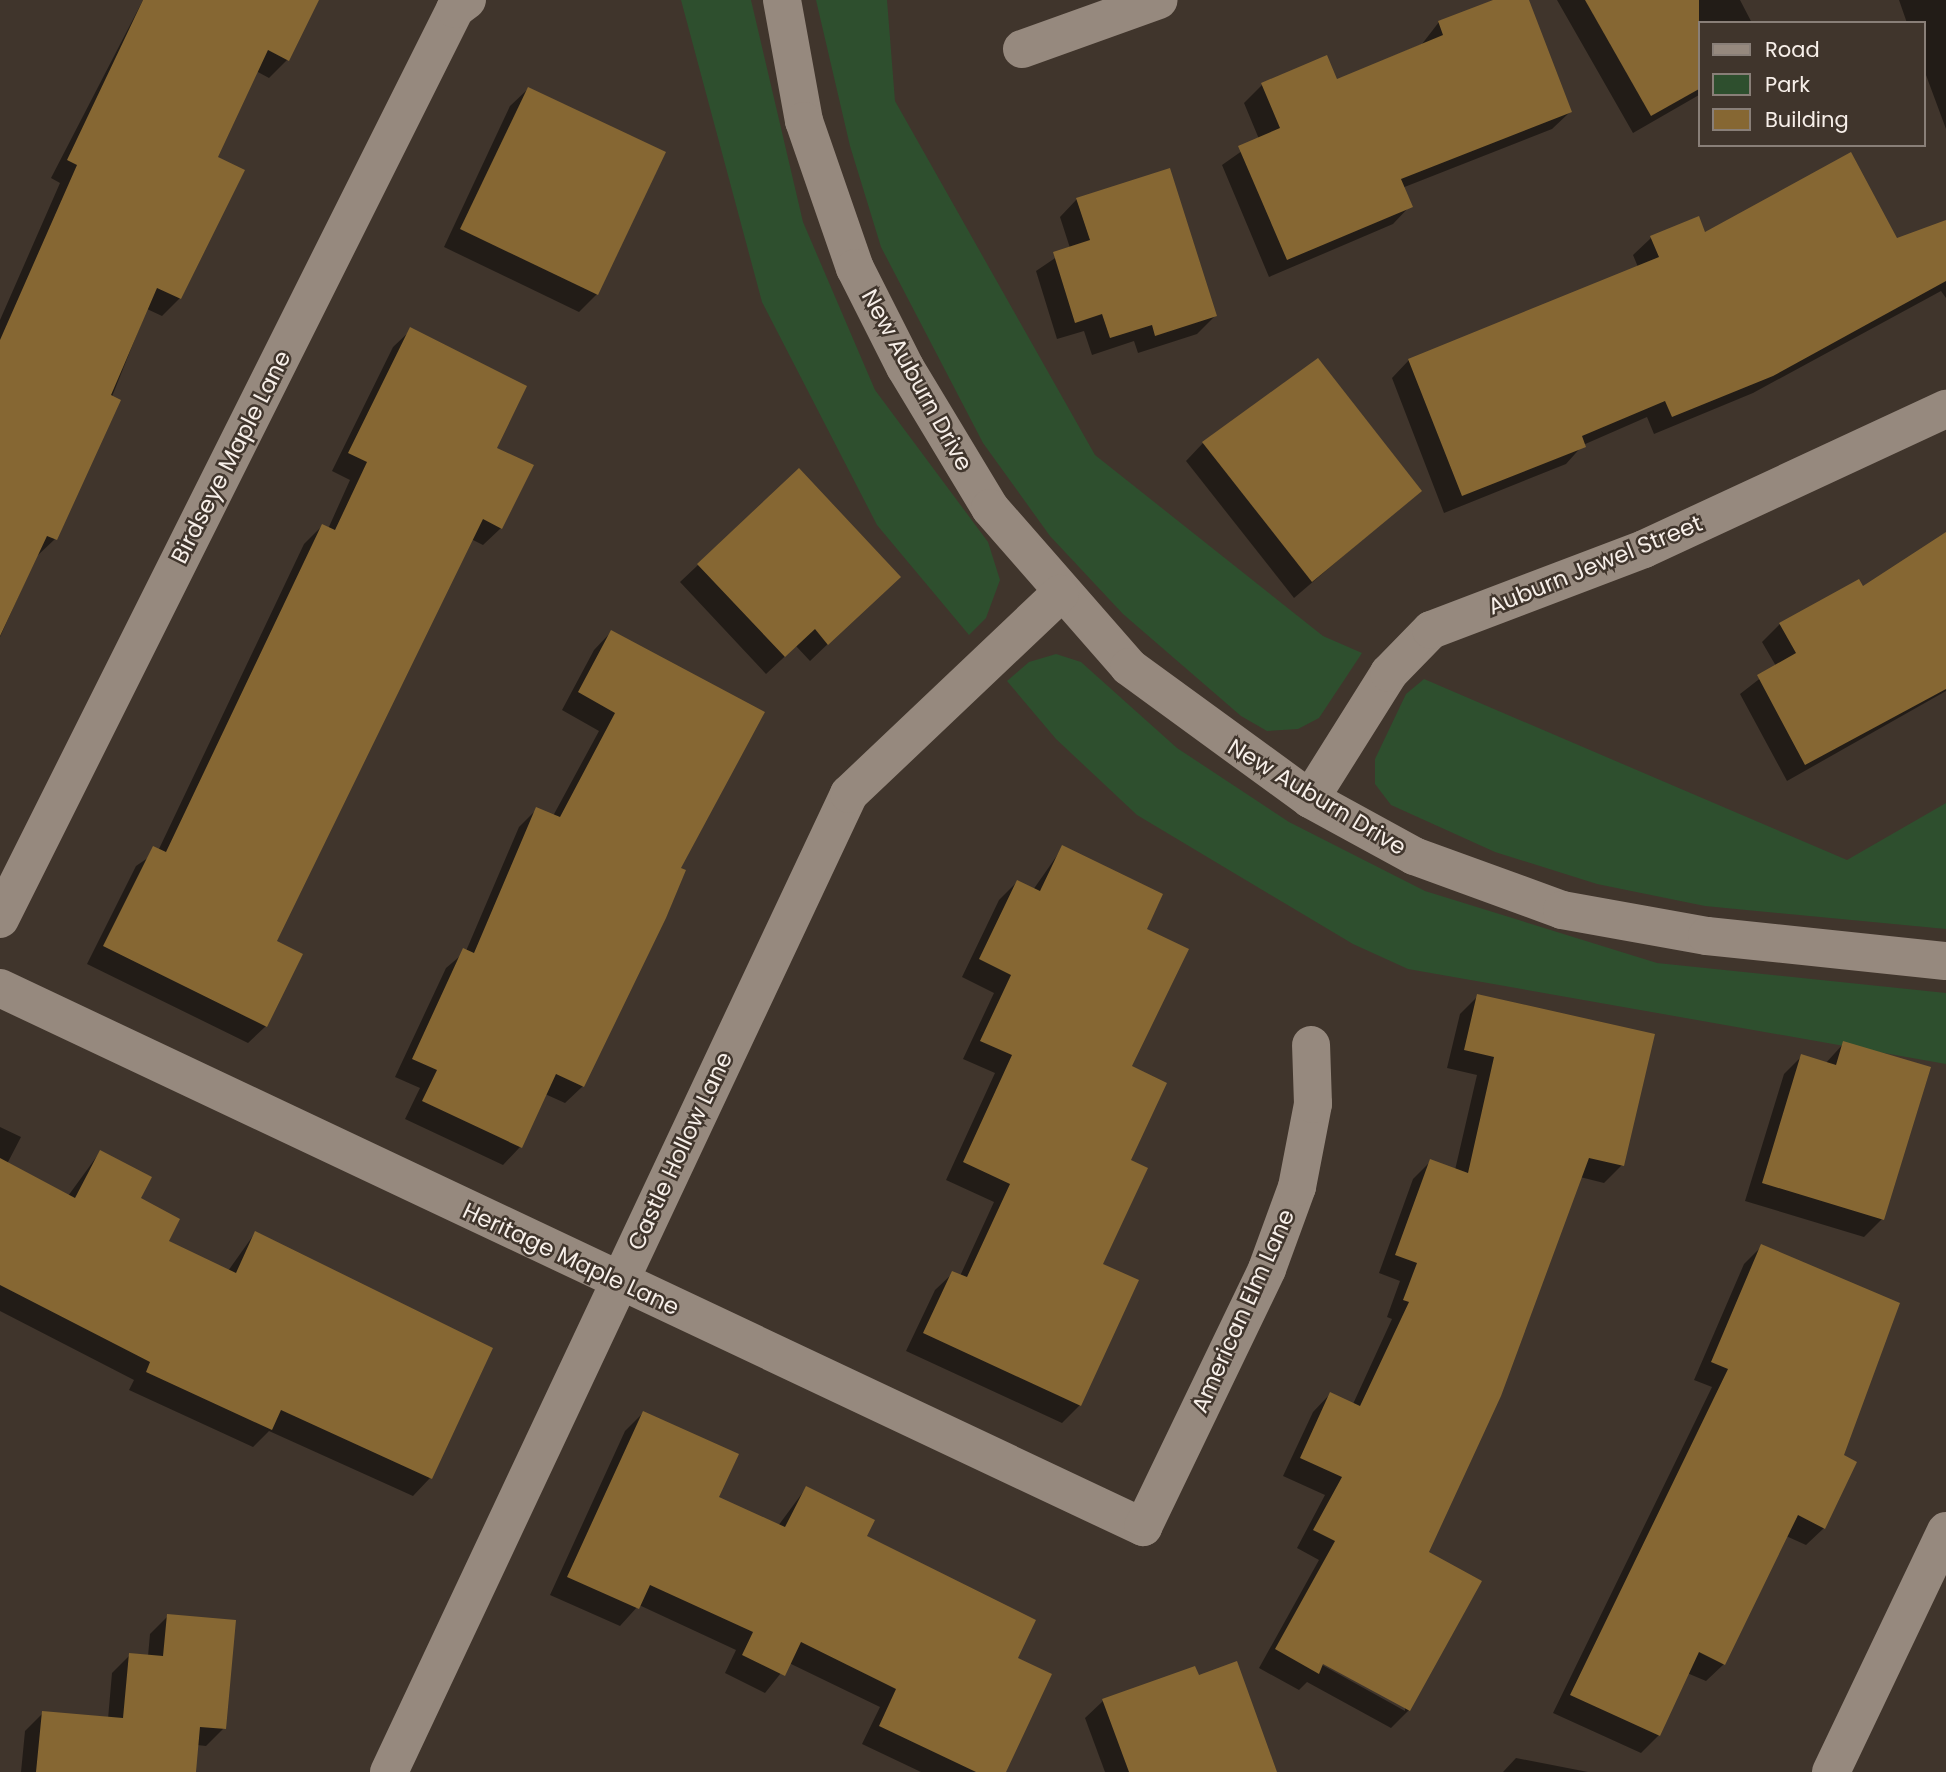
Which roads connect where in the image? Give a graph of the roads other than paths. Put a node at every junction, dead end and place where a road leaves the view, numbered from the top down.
1 (467, 0) edge
2 (782, 0) edge
3 (1159, 0) edge
4 (1022, 49) dead end
5 (1946, 409) edge
6 (1060, 594) junction
7 (1310, 799) junction
8 (0, 919) edge
9 (1946, 961) edge
10 (0, 988) edge
11 (1311, 1045) dead end
12 (619, 1281) junction
13 (1143, 1527) joint
14 (1946, 1531) edge
15 (389, 1772) edge
16 (1831, 1772) edge

1 - 8 street, Birdseye Maple Lane
2 - 6 street, New Auburn Drive
3 - 4 street
5 - 7 street, Auburn Jewel Street
6 - 7 street, New Auburn Drive
6 - 12 street, Castle Hollow Lane
7 - 9 street, New Auburn Drive
10 - 12 street, Heritage Maple Lane
11 - 13 street, American Elm Lane
12 - 13 street, Heritage Maple Lane
12 - 15 street, Castle Hollow Lane
14 - 16 street

